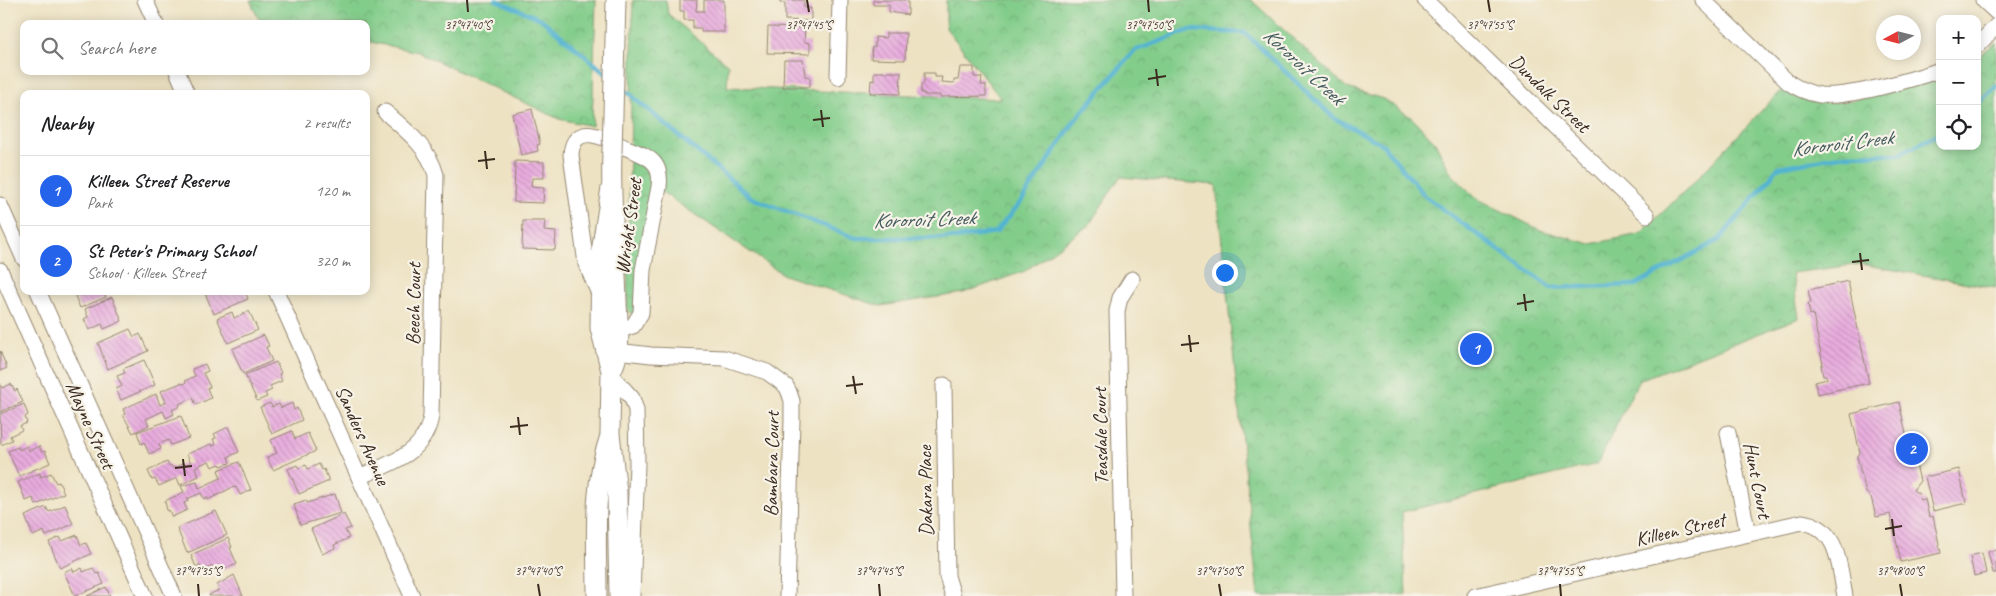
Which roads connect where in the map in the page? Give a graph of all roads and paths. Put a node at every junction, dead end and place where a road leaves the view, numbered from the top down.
1 (145, 0) edge
2 (616, 0) edge
3 (840, 0) edge
4 (1425, 0) edge
5 (1703, 0) edge
6 (1983, 0) edge
7 (1996, 12) edge
8 (154, 20) edge
9 (1996, 26) edge
10 (1981, 42) edge
11 (1936, 71) edge
12 (179, 75) edge
13 (838, 77) dead end
14 (185, 90) edge
15 (385, 112) dead end
16 (611, 188) junction
17 (0, 205) edge
18 (1647, 215) dead end
19 (20, 250) edge
20 (0, 270) edge
21 (1132, 279) dead end
22 (40, 295) edge
23 (278, 295) edge
24 (600, 298) junction
25 (618, 327) junction
26 (612, 350) junction
27 (652, 355) junction
28 (611, 373) junction
29 (944, 385) dead end
30 (1728, 433) dead end
31 (610, 434) junction
32 (360, 477) junction
33 (1748, 534) junction
34 (145, 596) edge
35 (174, 596) edge
36 (412, 596) edge
37 (597, 596) edge
38 (619, 596) edge
39 (632, 596) edge
40 (787, 596) edge
41 (952, 596) edge
42 (1123, 596) edge
43 (1475, 596) edge
44 (1845, 596) edge

1 - 8 street
2 - 16 street, Wright Street, bridge
3 - 13 street
4 - 18 street, Dundalk Street
5 - 11 street
6 - 7 street
9 - 10 street
12 - 14 street
15 - 32 street, Beech Court
16 - 24 street, Wright Street
16 - 25 street, Wright Street
17 - 19 street
20 - 34 street, Mayne Street
21 - 42 street, Teasdale Court
22 - 35 street, Mayne Street
23 - 32 street, Sanders Avenue
24 - 25 street
24 - 25 street, Wright Street
24 - 26 street, Wright Street
25 - 26 street, Wright Street
26 - 27 street, Bambara Court
26 - 28 street, Wright Street
27 - 28 street, Bambara Court
27 - 40 street, Bambara Court
28 - 31 street, Wright Street
28 - 39 street
29 - 41 street, Dakara Place
30 - 33 street, Hunt Court
31 - 37 street, Wright Street
31 - 38 street, Wright Street
32 - 36 street, Sanders Avenue
33 - 43 street, Killeen Street
33 - 44 street, Killeen Street

